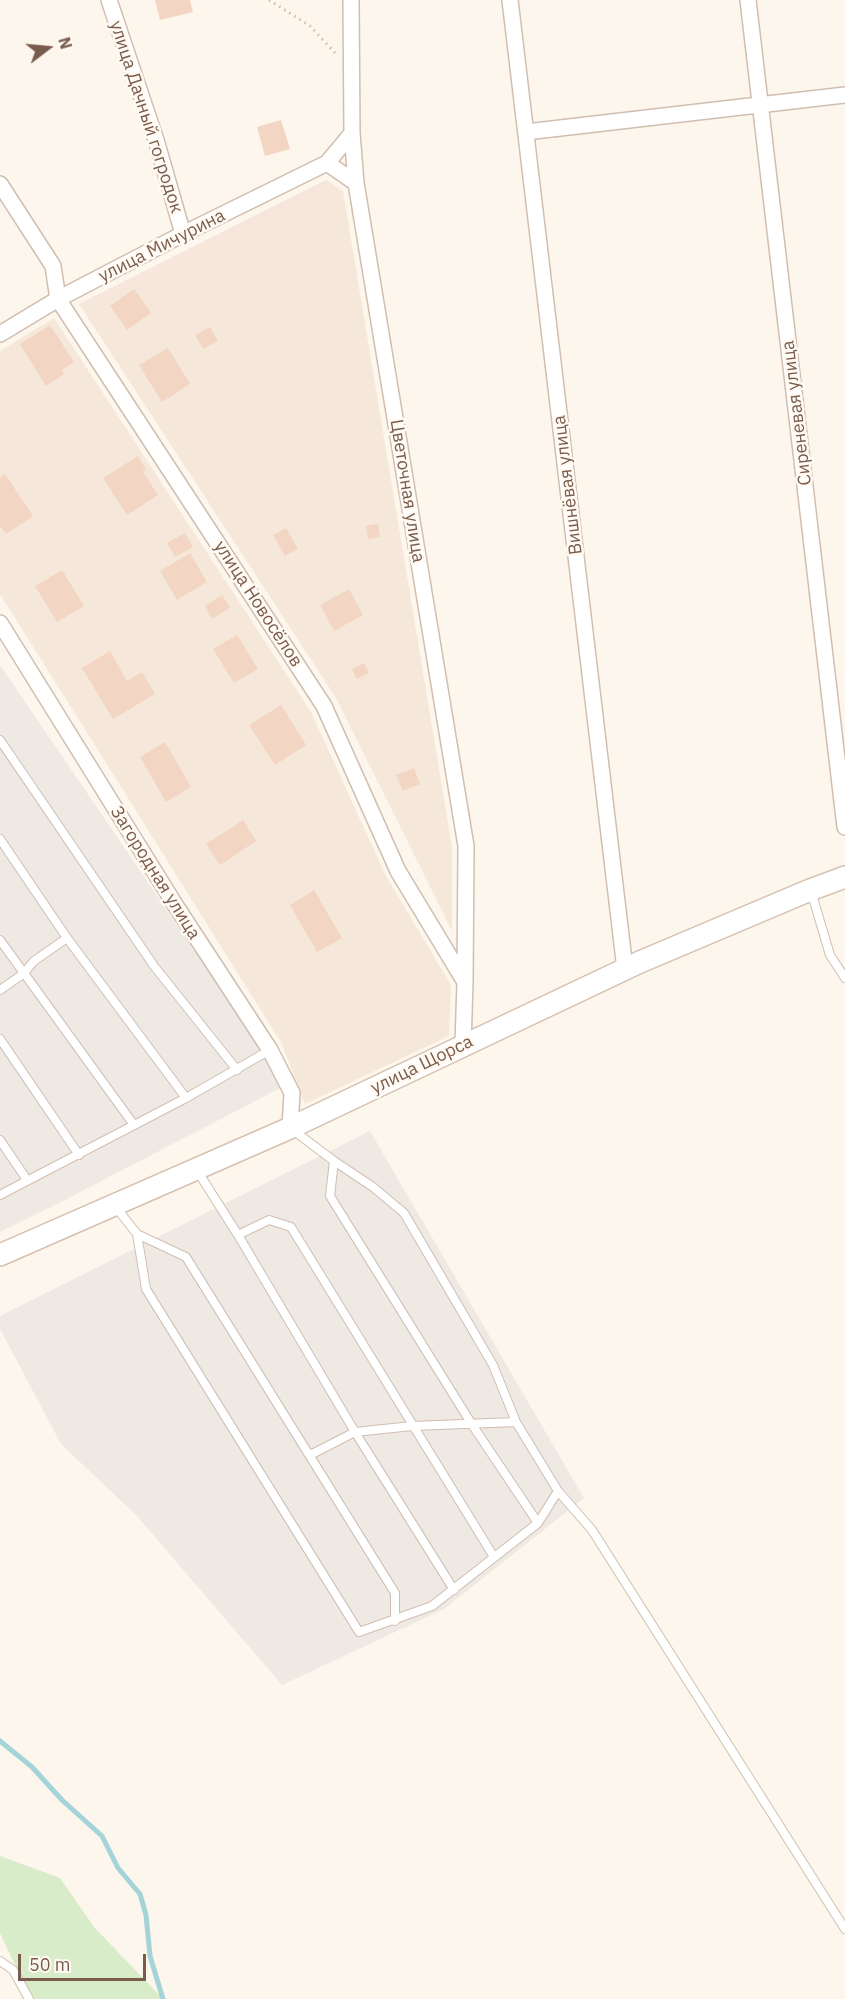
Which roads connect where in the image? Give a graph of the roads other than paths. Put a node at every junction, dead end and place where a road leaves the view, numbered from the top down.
1 (109, 0) edge
2 (351, 0) edge
3 (510, 0) edge
4 (748, 0) edge
5 (845, 95) edge
6 (761, 105) junction
7 (526, 132) junction
8 (352, 133) junction
9 (327, 164) junction
10 (356, 183) junction
11 (0, 184) edge
12 (183, 234) junction
13 (58, 299) junction
14 (0, 334) edge
15 (0, 623) edge
16 (0, 740) edge
17 (845, 826) edge
18 (0, 839) edge
19 (845, 877) edge
20 (810, 890) junction
21 (67, 938) junction
22 (0, 940) edge
23 (625, 969) junction
24 (23, 974) junction
25 (845, 978) edge
26 (465, 982) junction
27 (0, 990) edge
28 (0, 1039) edge
29 (463, 1045) junction
30 (270, 1050) junction
31 (237, 1070) junction
32 (186, 1098) junction
33 (134, 1125) junction
34 (290, 1128) junction
35 (0, 1140) edge
36 (79, 1155) junction
37 (334, 1161) junction
38 (196, 1169) junction
39 (27, 1180) junction
40 (0, 1195) edge
41 (115, 1204) junction
42 (137, 1234) junction
43 (238, 1235) junction
44 (0, 1255) edge
45 (516, 1422) junction
46 (471, 1423) junction
47 (412, 1426) junction
48 (355, 1432) junction
49 (310, 1455) junction
50 (558, 1491) junction
51 (538, 1523) junction
52 (494, 1557) junction
53 (454, 1590) junction
54 (395, 1621) junction
55 (845, 1929) edge
56 (0, 1961) edge
57 (29, 1999) edge

1 - 12 street, улица Дачный гогродок
2 - 8 street, Цветочная улица
3 - 7 street, Вишнёвая улица
4 - 6 street, Сиреневая улица
5 - 6 street
6 - 7 street
6 - 17 street, Сиреневая улица
7 - 23 street, Вишнёвая улица
8 - 9 street, улица Мичурина
8 - 10 street, Цветочная улица
9 - 10 street
9 - 12 street, улица Мичурина
10 - 26 street, Цветочная улица
11 - 13 street, улица Новосёлов
12 - 13 street, улица Мичурина
13 - 14 street, улица Мичурина
13 - 26 street, улица Новосёлов
15 - 30 street, Загородная улица
16 - 31 lane
18 - 21 lane
19 - 20 street, улица Щорса
20 - 23 street, улица Щорса
20 - 25 lane
21 - 24 lane
21 - 32 lane
22 - 24 lane
23 - 29 street, улица Щорса
24 - 27 lane
24 - 33 lane
26 - 29 street
28 - 36 lane
29 - 34 street, улица Щорса
30 - 31 lane
30 - 34 street, Загородная улица
31 - 32 lane
32 - 33 lane
33 - 36 lane
34 - 37 lane
34 - 38 street, улица Щорса
35 - 39 lane
36 - 39 lane
37 - 45 lane
37 - 46 lane
38 - 41 street, улица Щорса
38 - 43 lane
39 - 40 lane
41 - 42 lane
41 - 44 street, улица Щорса
42 - 49 lane
42 - 54 lane
43 - 47 lane
43 - 48 lane
45 - 46 lane
45 - 50 lane
46 - 47 lane
46 - 51 lane
47 - 48 lane
47 - 52 lane
48 - 49 lane
48 - 53 lane
49 - 54 lane
50 - 51 lane
50 - 55 lane
51 - 52 lane
52 - 53 lane
53 - 54 lane
56 - 57 lane

